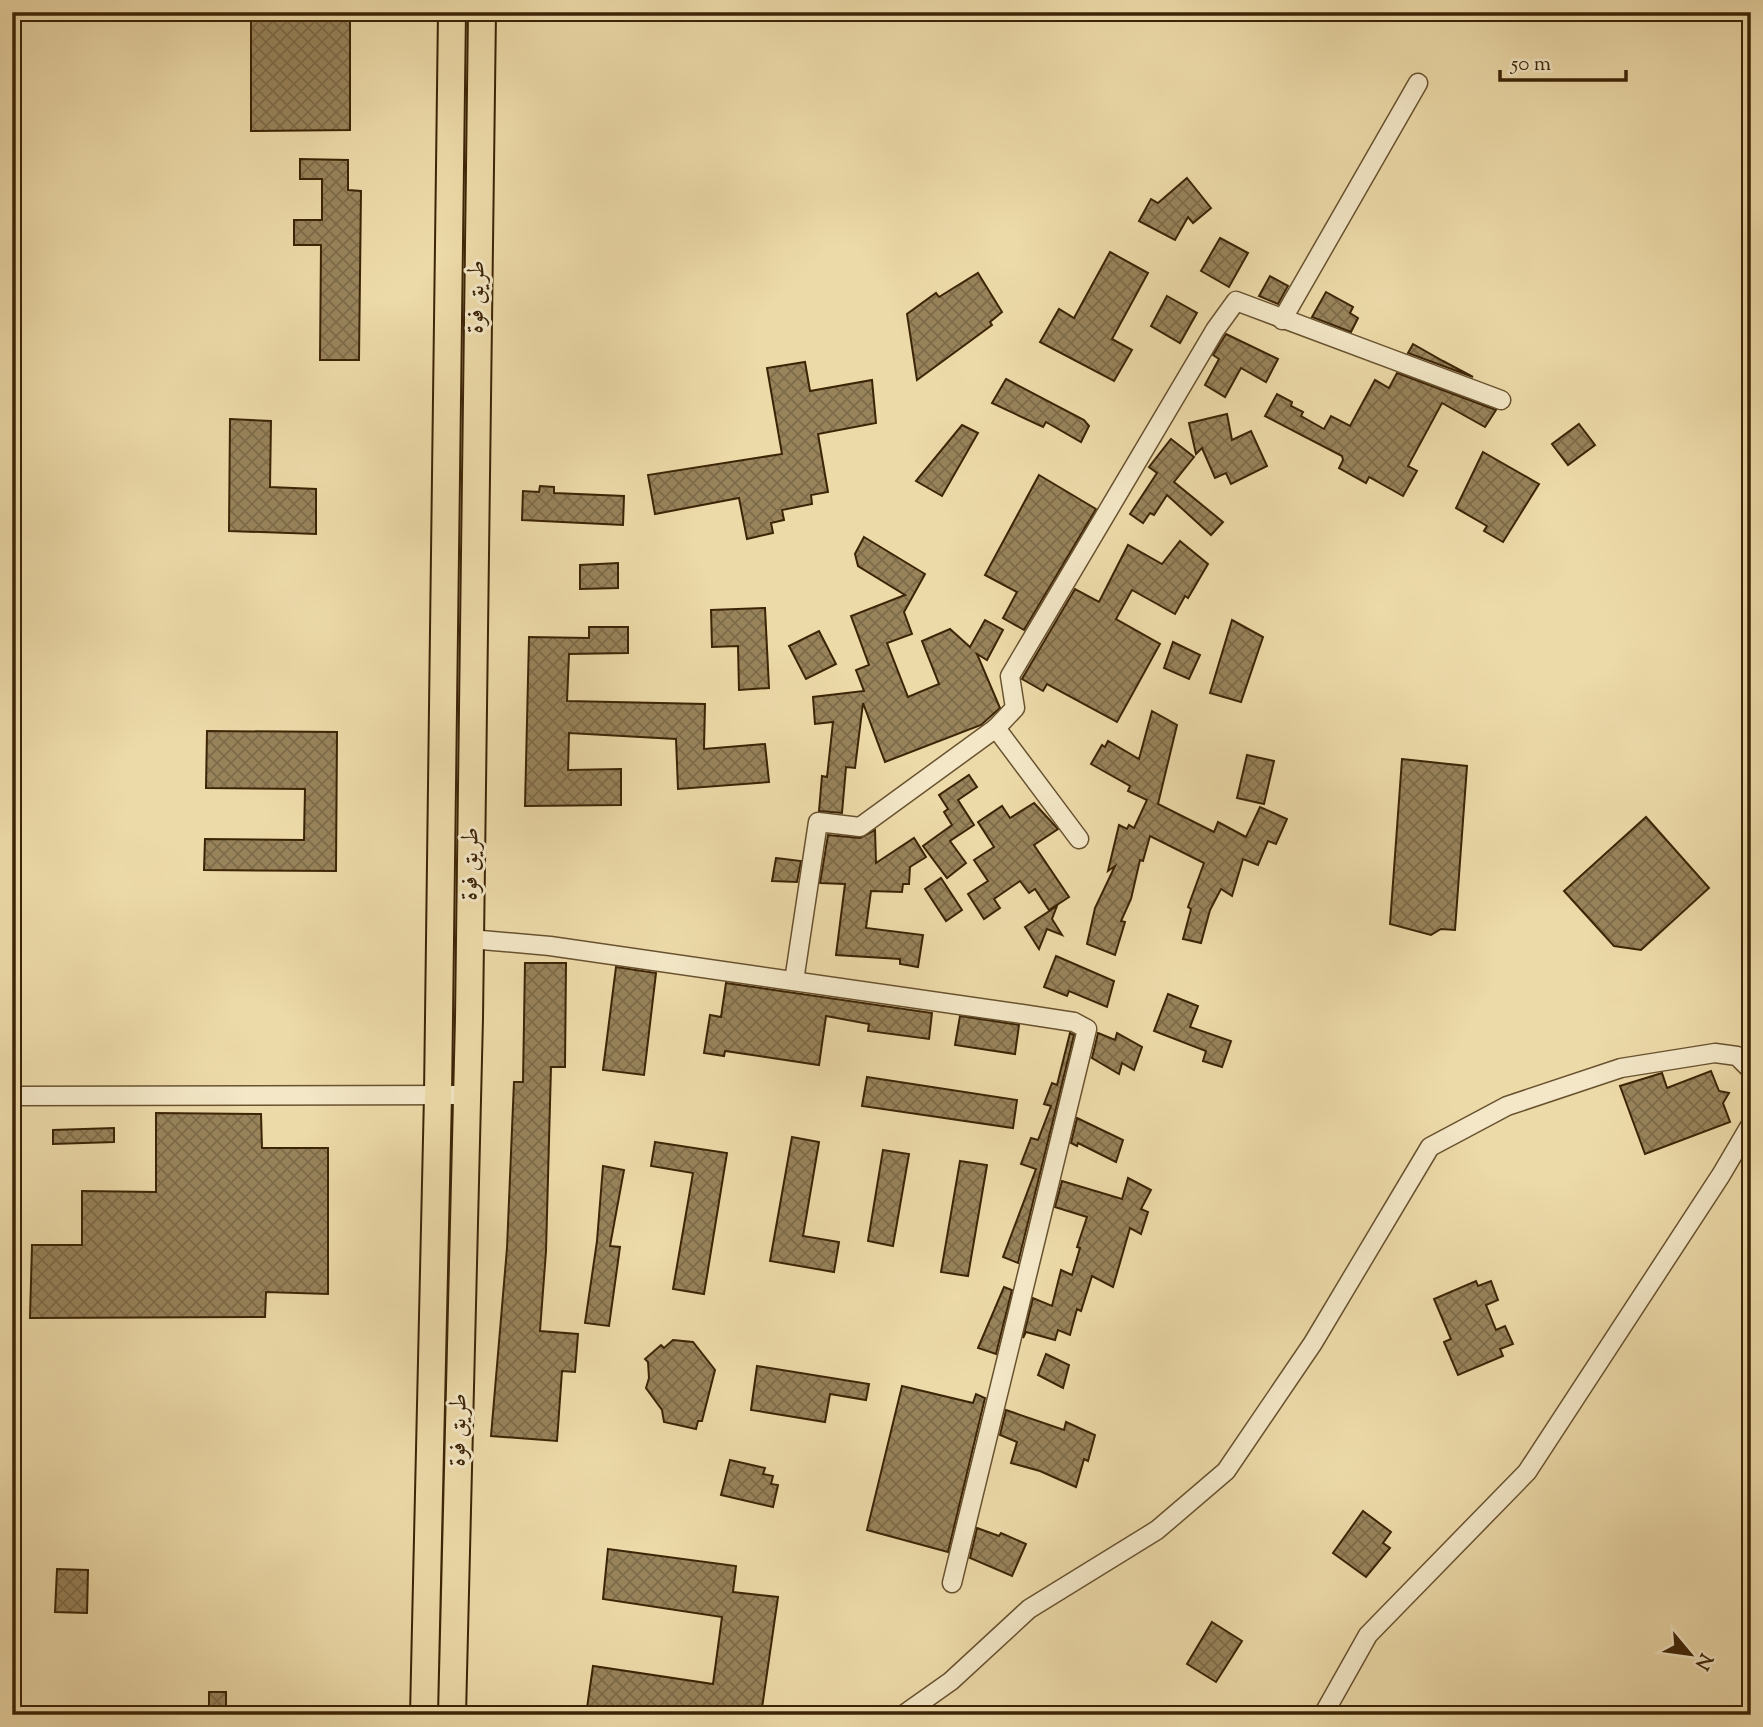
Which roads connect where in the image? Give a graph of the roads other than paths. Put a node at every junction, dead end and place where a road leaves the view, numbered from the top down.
1 (452, 12) edge
2 (482, 12) edge
3 (1418, 83) dead end
4 (1282, 320) junction
5 (1501, 400) dead end
6 (996, 728) junction
7 (1079, 839) dead end
8 (470, 939) junction
9 (794, 981) junction
10 (1751, 1070) edge
11 (438, 1095) junction
12 (467, 1095) junction
13 (12, 1096) edge
14 (1751, 1124) edge
15 (952, 1583) dead end
16 (424, 1715) edge
17 (452, 1715) edge
18 (904, 1715) edge
19 (1323, 1715) edge

1 - 11 highway, طريق فوة
2 - 8 highway, طريق فوة
3 - 4 street
4 - 5 street
4 - 6 street
6 - 7 street
6 - 9 street
8 - 9 street
8 - 12 highway, طريق فوة
9 - 15 street
10 - 18 street
11 - 12 street
11 - 13 street
11 - 16 highway, طريق فوة
12 - 17 highway, طريق فوة
14 - 19 street

